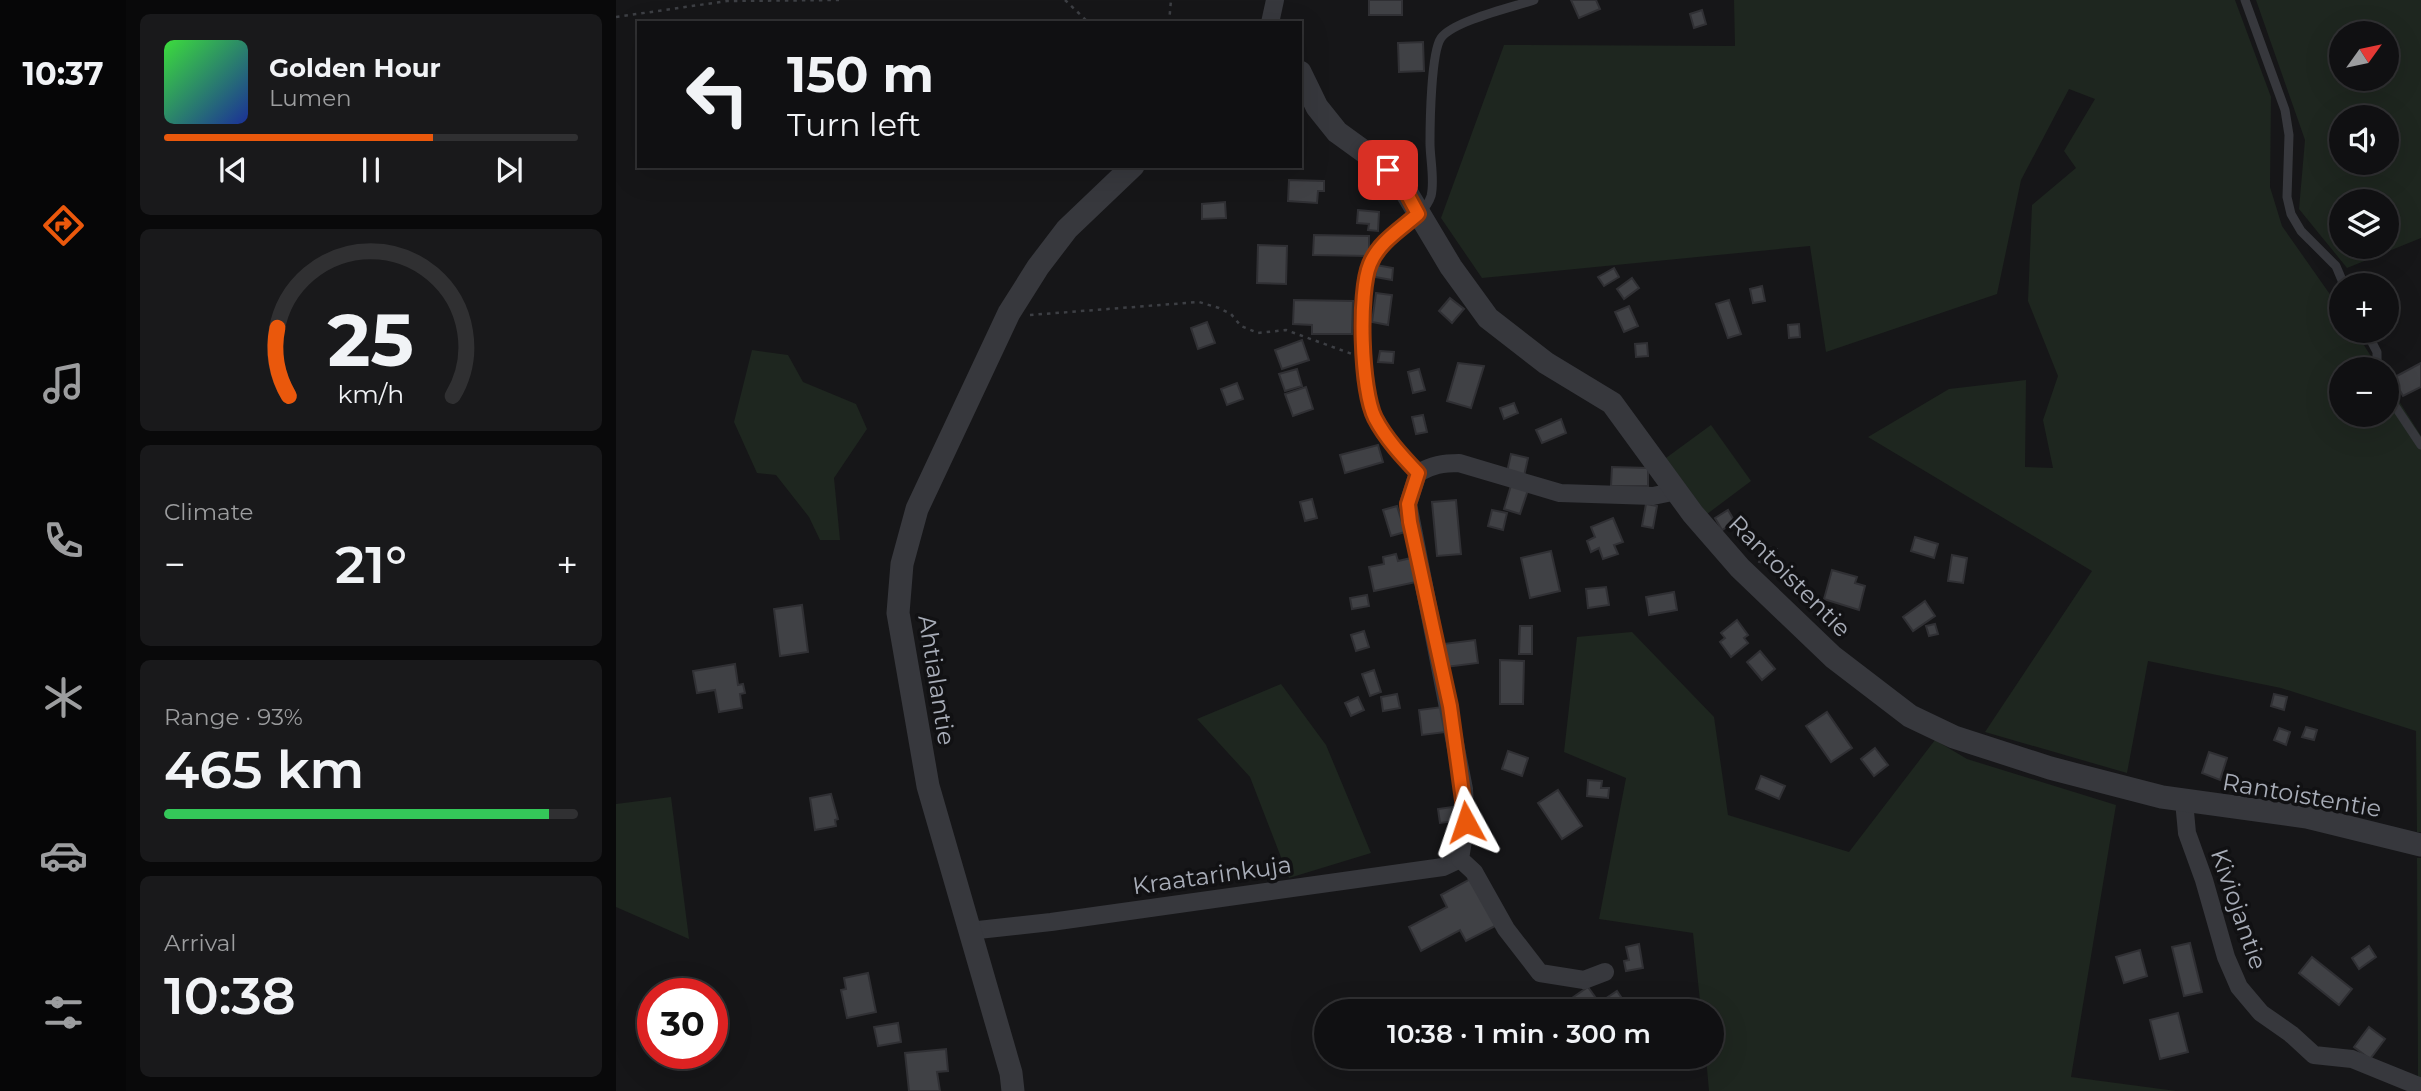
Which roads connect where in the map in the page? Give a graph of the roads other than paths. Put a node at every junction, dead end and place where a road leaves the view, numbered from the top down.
1 (1275, 0) edge
2 (1534, 0) edge
3 (2245, 0) edge
4 (1270, 21) edge
5 (1302, 76) edge
6 (1131, 168) edge
7 (1418, 214) junction
8 (2339, 273) edge
9 (2399, 412) edge
10 (2421, 445) edge
11 (1418, 473) junction
12 (1677, 491) junction
13 (2185, 801) junction
14 (2421, 845) edge
15 (1460, 859) junction
16 (969, 931) junction
17 (1605, 972) dead end
18 (2421, 1087) edge
19 (1013, 1091) edge

1 - 4 street
2 - 7 lane
3 - 8 lane
5 - 7 street, Rantoistentie
6 - 16 street, Ahtialantie
7 - 11 lane
7 - 12 street, Rantoistentie
9 - 10 lane
11 - 12 street
11 - 15 street
12 - 13 street, Rantoistentie
13 - 14 street, Rantoistentie
13 - 18 street, Kiviojantie
15 - 16 street, Kraatarinkuja
15 - 17 street
16 - 19 street, Ahtialantie

